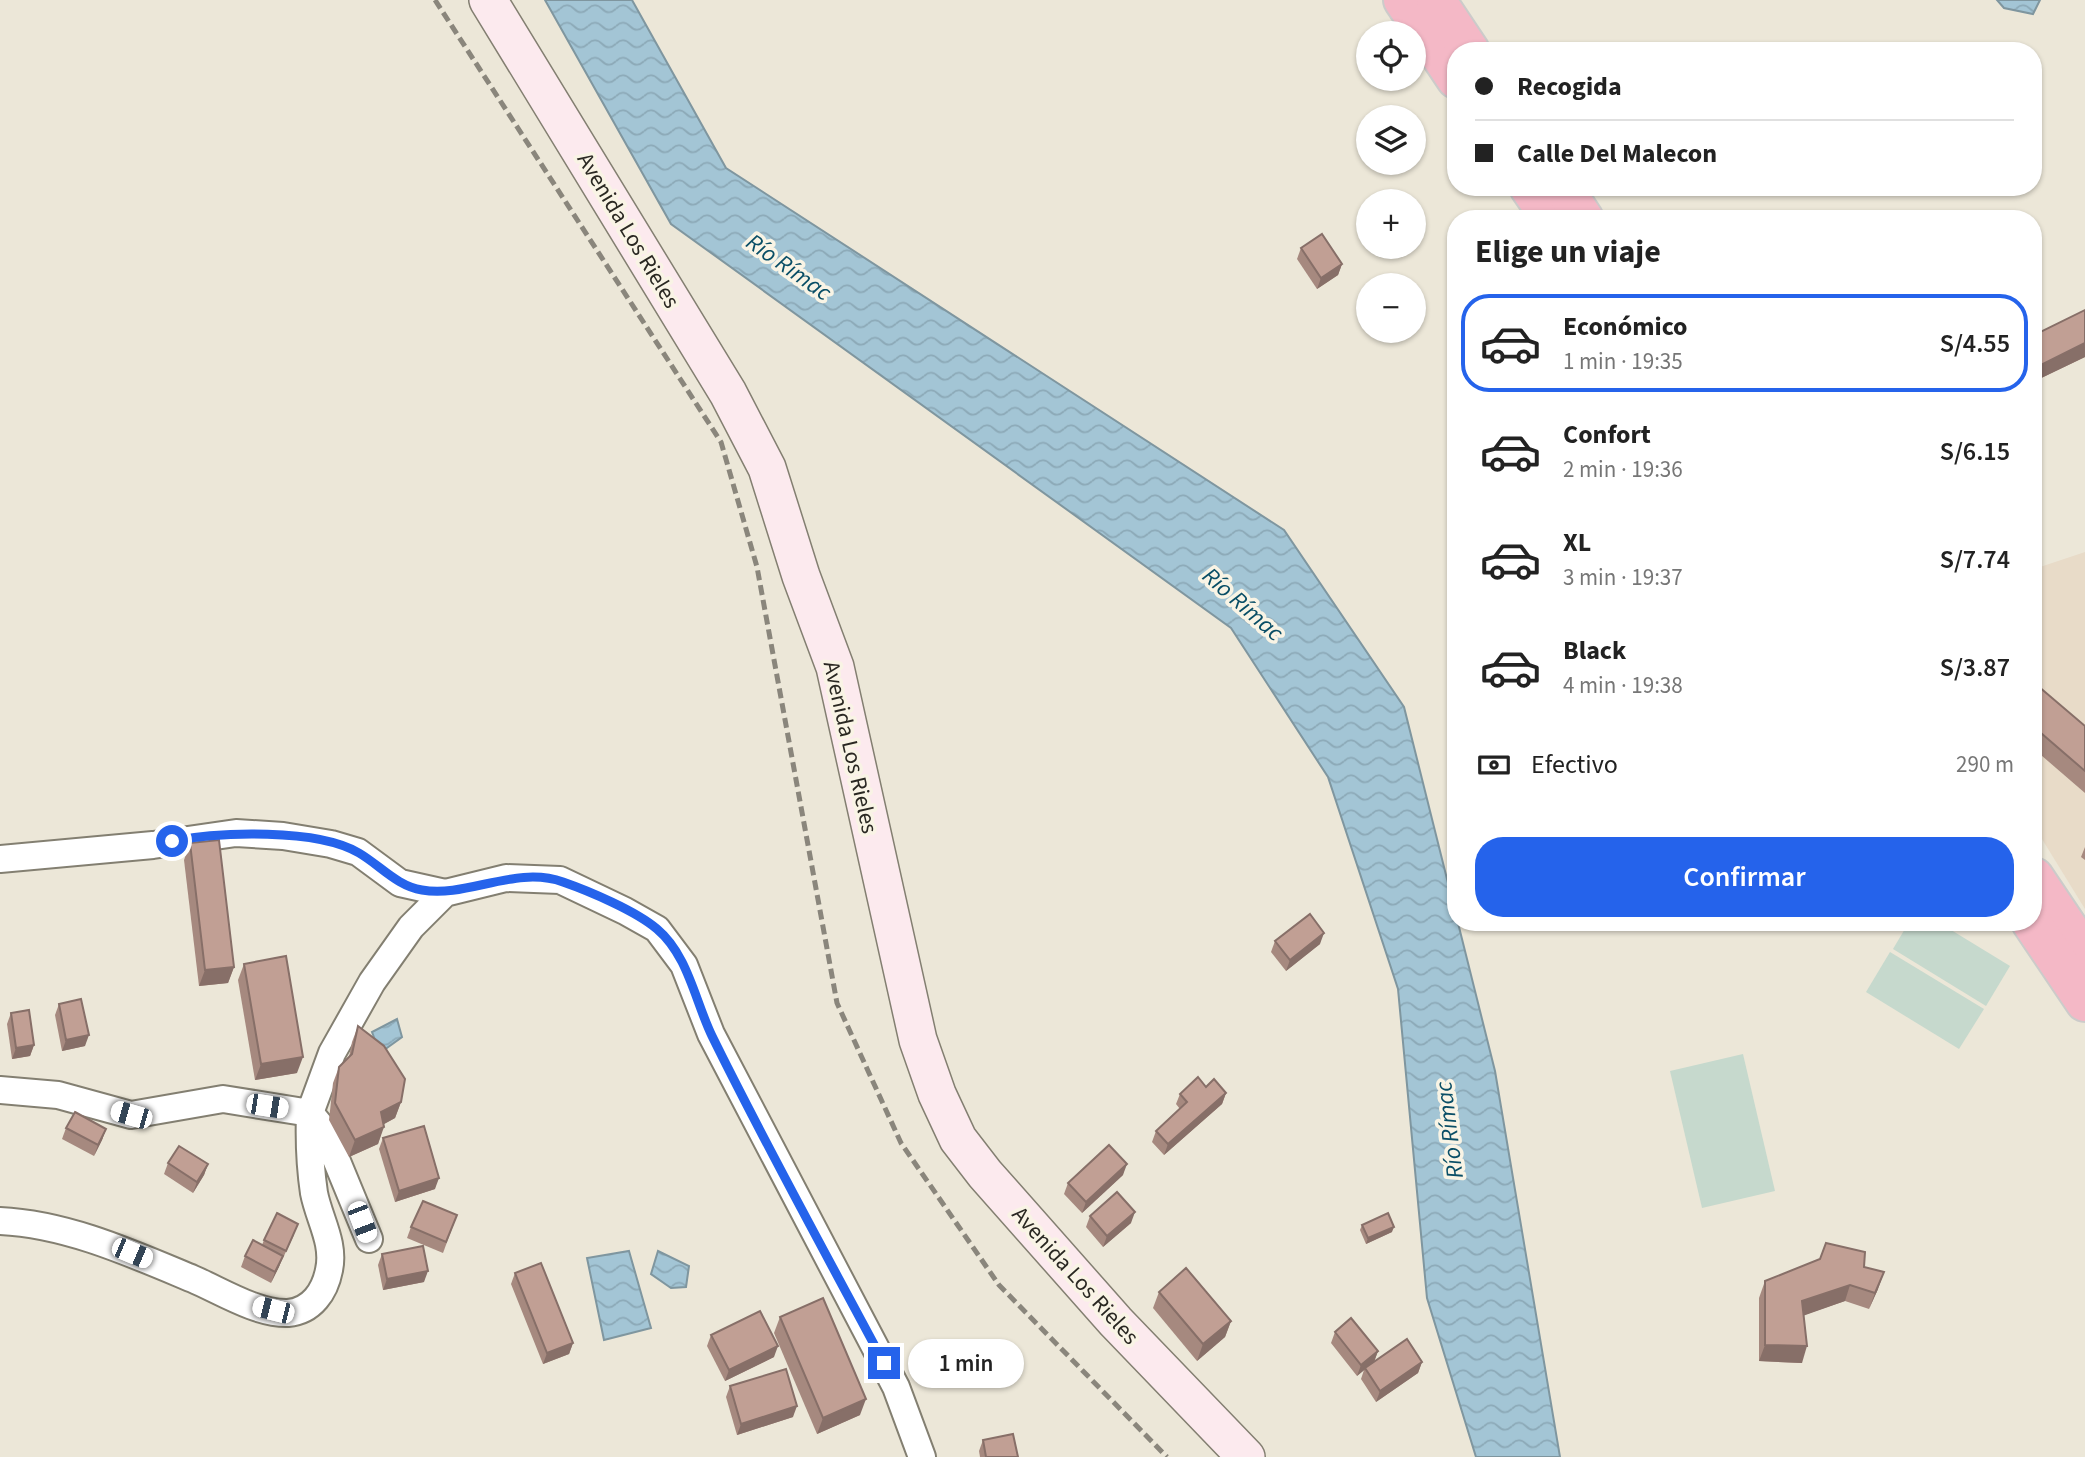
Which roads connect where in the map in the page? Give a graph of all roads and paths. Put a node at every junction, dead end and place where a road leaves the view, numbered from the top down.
1 (488, 0) edge
2 (1403, 0) edge
3 (1436, 0) edge
4 (1465, 42) edge
5 (1447, 66) edge
6 (0, 859) edge
7 (2042, 889) edge
8 (445, 893) junction
9 (2037, 931) edge
10 (2085, 953) edge
11 (2085, 1002) edge
12 (0, 1090) edge
13 (310, 1113) junction
14 (0, 1221) edge
15 (369, 1240) dead end
16 (922, 1457) edge
17 (1246, 1457) edge

1 - 17 street, Avenida Los Rieles
2 - 5 highway
3 - 4 highway
6 - 8 street
7 - 10 highway
8 - 13 street
8 - 16 street
9 - 11 highway
12 - 13 street
13 - 14 street
13 - 15 street

